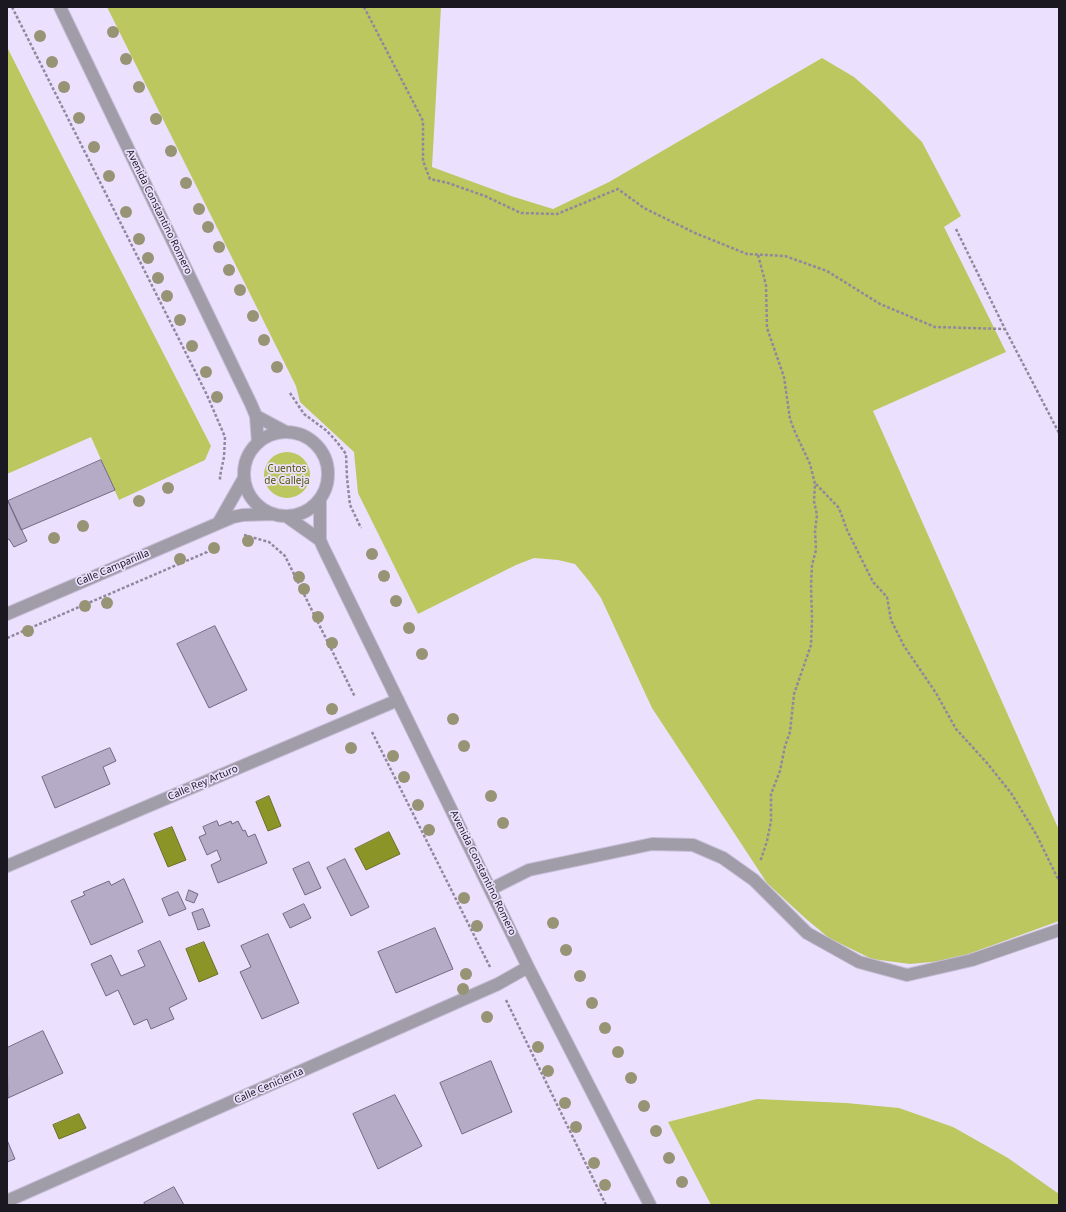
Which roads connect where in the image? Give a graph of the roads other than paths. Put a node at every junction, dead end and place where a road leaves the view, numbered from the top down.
1 (60, 7) edge
2 (256, 416) junction
3 (286, 432) junction
4 (258, 443) junction
5 (244, 478) junction
6 (320, 500) junction
7 (230, 512) junction
8 (273, 514) junction
9 (286, 516) junction
10 (320, 540) junction
11 (7, 614) edge
12 (398, 700) junction
13 (7, 866) edge
14 (491, 889) junction
15 (1059, 930) edge
16 (528, 967) junction
17 (7, 1202) edge
18 (650, 1205) edge

1 - 2 street, Avenida Constantino Romero
2 - 3 street
2 - 4 street, Avenida Constantino Romero
3 - 4 street
3 - 6 street
4 - 5 street
5 - 7 street, Calle Campanilla
5 - 8 street
6 - 9 street
6 - 10 street, Avenida Constantino Romero
7 - 8 street
7 - 11 street, Calle Campanilla
8 - 9 street
9 - 10 street, Avenida Constantino Romero
10 - 12 street, Avenida Constantino Romero
12 - 13 street, Calle Rey Arturo
12 - 14 street, Avenida Constantino Romero
14 - 15 street
14 - 16 street, Avenida Constantino Romero
16 - 17 street, Calle Cenicienta
16 - 18 street, Avenida Constantino Romero

